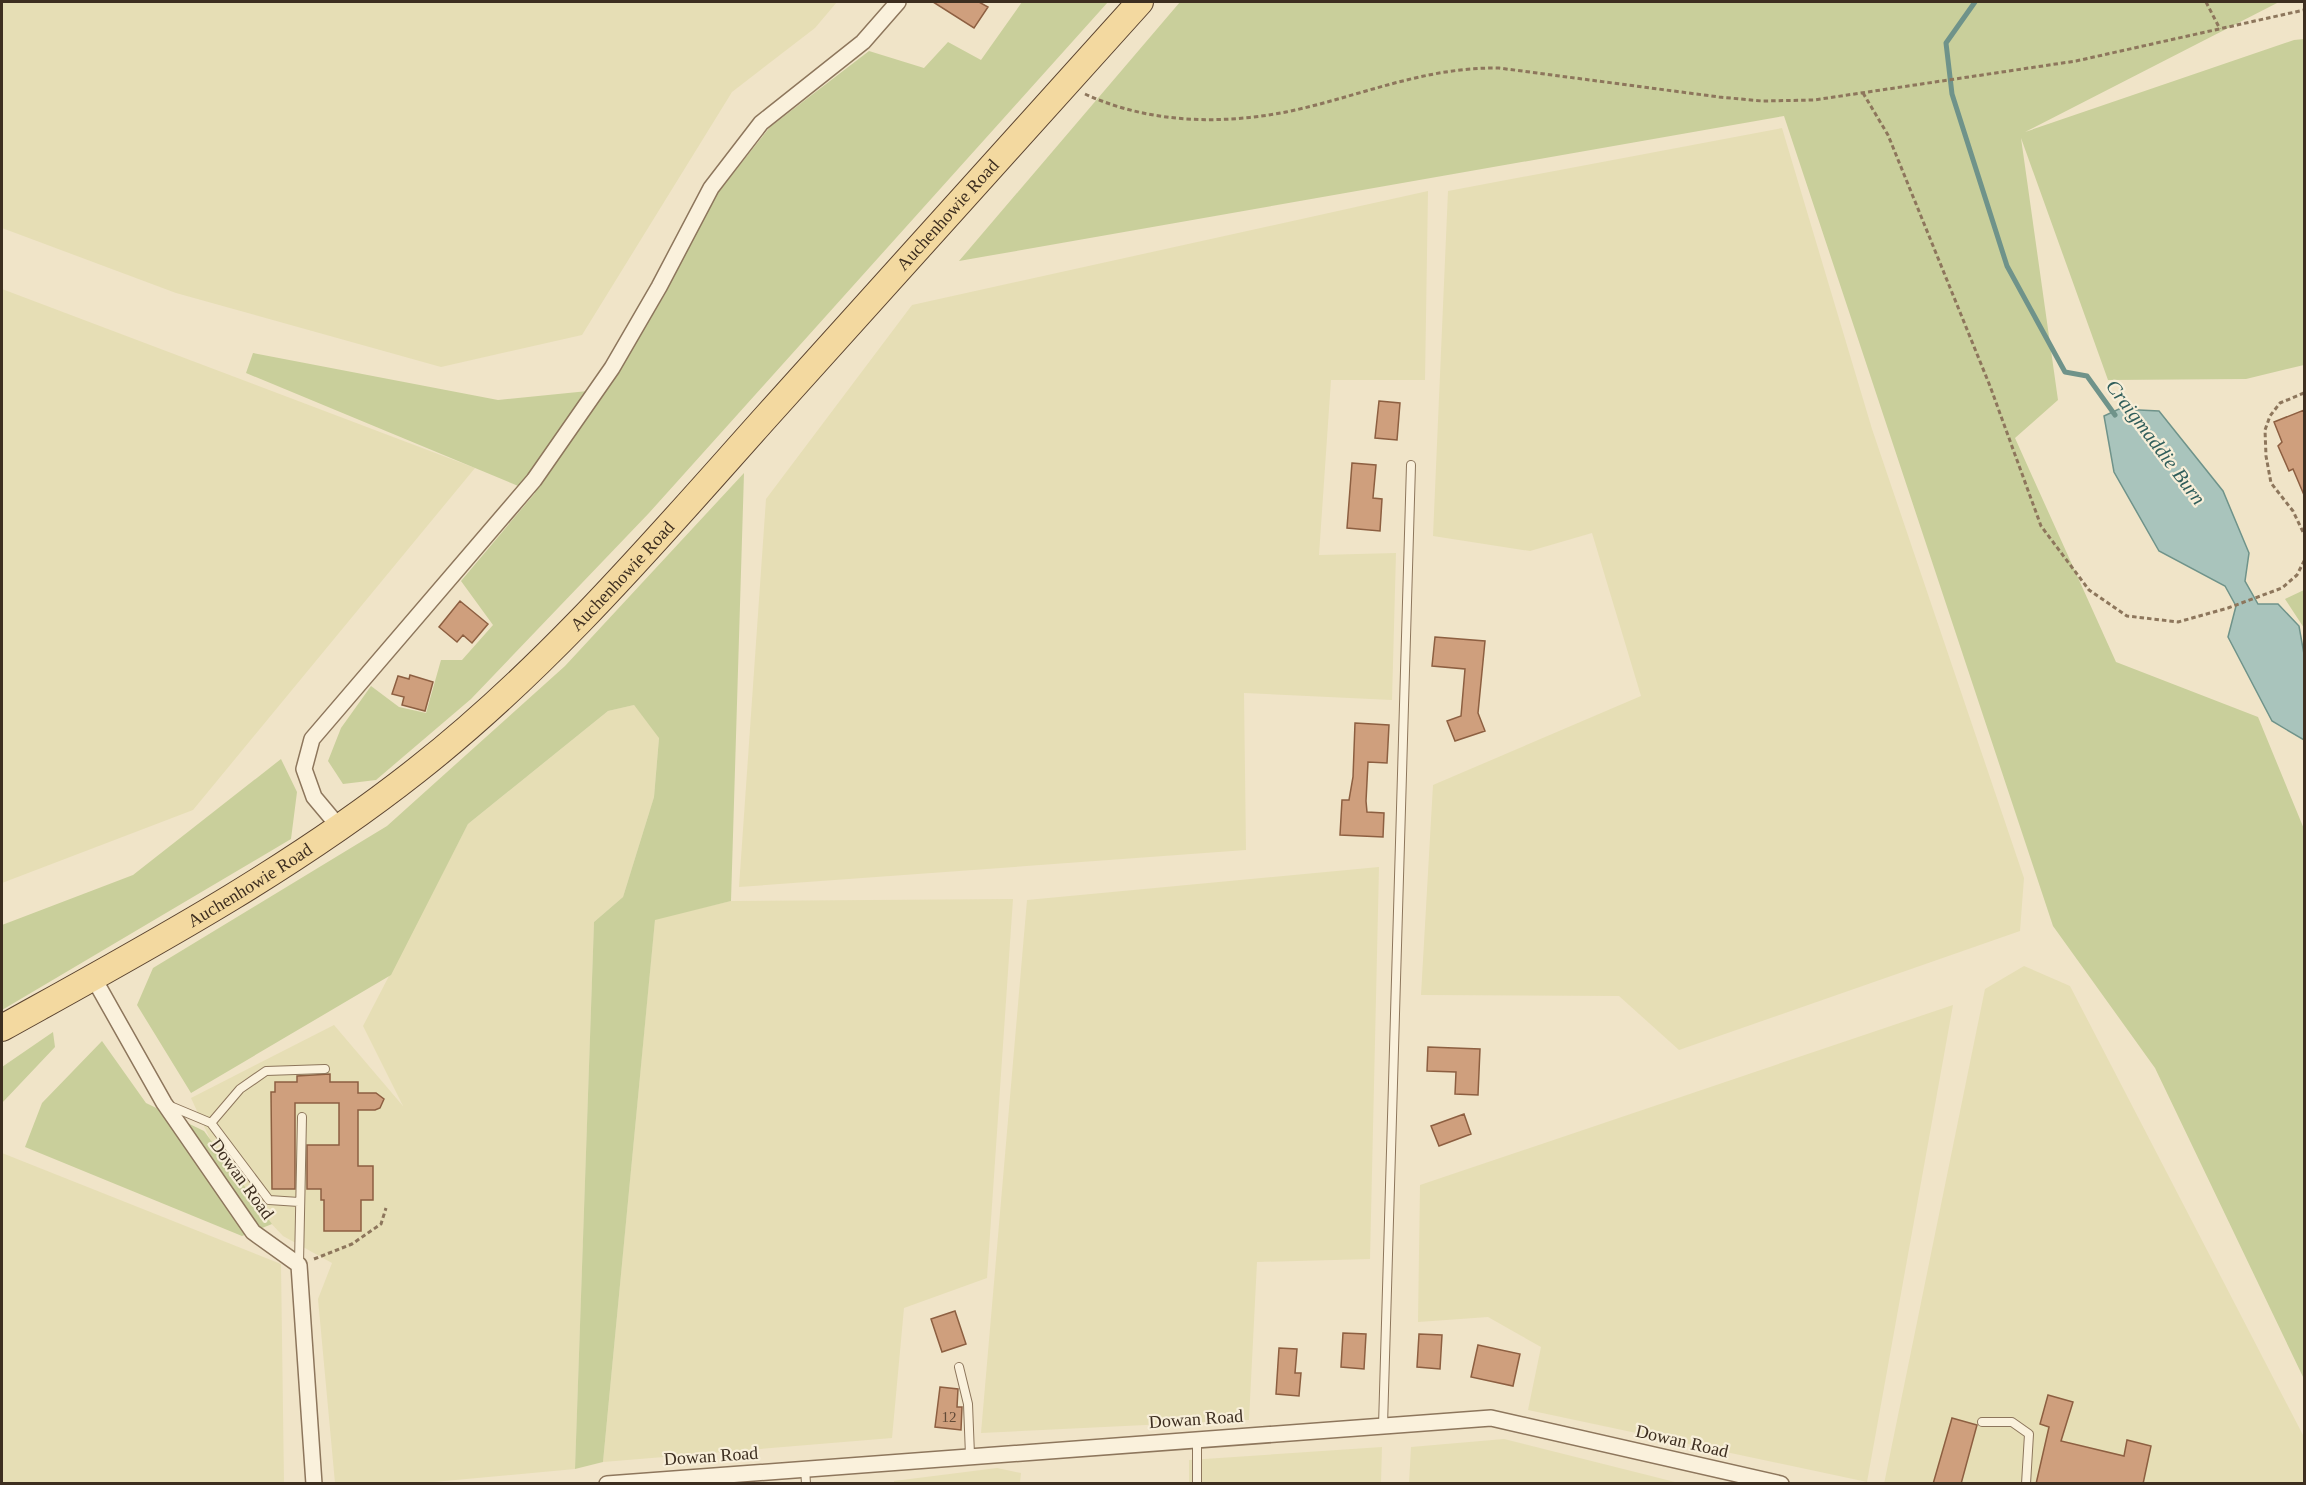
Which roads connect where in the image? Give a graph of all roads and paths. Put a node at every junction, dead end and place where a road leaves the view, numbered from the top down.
1 (898, 2) edge
2 (1140, 2) edge
3 (2206, 2) edge
4 (2304, 10) edge
5 (2220, 29) junction
6 (1067, 82) junction
7 (1863, 93) junction
8 (2304, 393) edge
9 (1411, 465) dead end
10 (2304, 534) edge
11 (2304, 561) edge
12 (340, 828) junction
13 (93, 977) junction
14 (2, 1028) edge
15 (325, 1069) dead end
16 (164, 1103) junction
17 (302, 1117) dead end
18 (211, 1124) junction
19 (299, 1202) junction
20 (386, 1208) dead end
21 (299, 1265) junction
22 (959, 1367) dead end
23 (1982, 1422) dead end
24 (1383, 1426) junction
25 (1197, 1438) junction
26 (970, 1455) junction
27 (806, 1476) edge
28 (314, 1484) edge
29 (607, 1484) edge
30 (1197, 1484) edge
31 (1781, 1484) edge
32 (2026, 1484) edge

1 - 12 street
2 - 6 main road, Auchenhowie Road
3 - 5 path
4 - 5 path
5 - 7 path
6 - 7 path
6 - 12 main road, Auchenhowie Road
7 - 11 path
8 - 10 path
9 - 24 lane
12 - 13 main road, Auchenhowie Road
13 - 14 main road, Auchenhowie Road
13 - 16 street, Dowan Road
15 - 18 lane
16 - 18 lane
16 - 21 street, Dowan Road
17 - 19 lane
18 - 19 lane
19 - 21 lane
20 - 21 path
21 - 28 street
22 - 26 lane
23 - 32 lane
24 - 25 street, Dowan Road
24 - 31 street, Dowan Road
25 - 26 street, Dowan Road
25 - 30 lane
26 - 27 street, Dowan Road
27 - 29 street, Dowan Road

